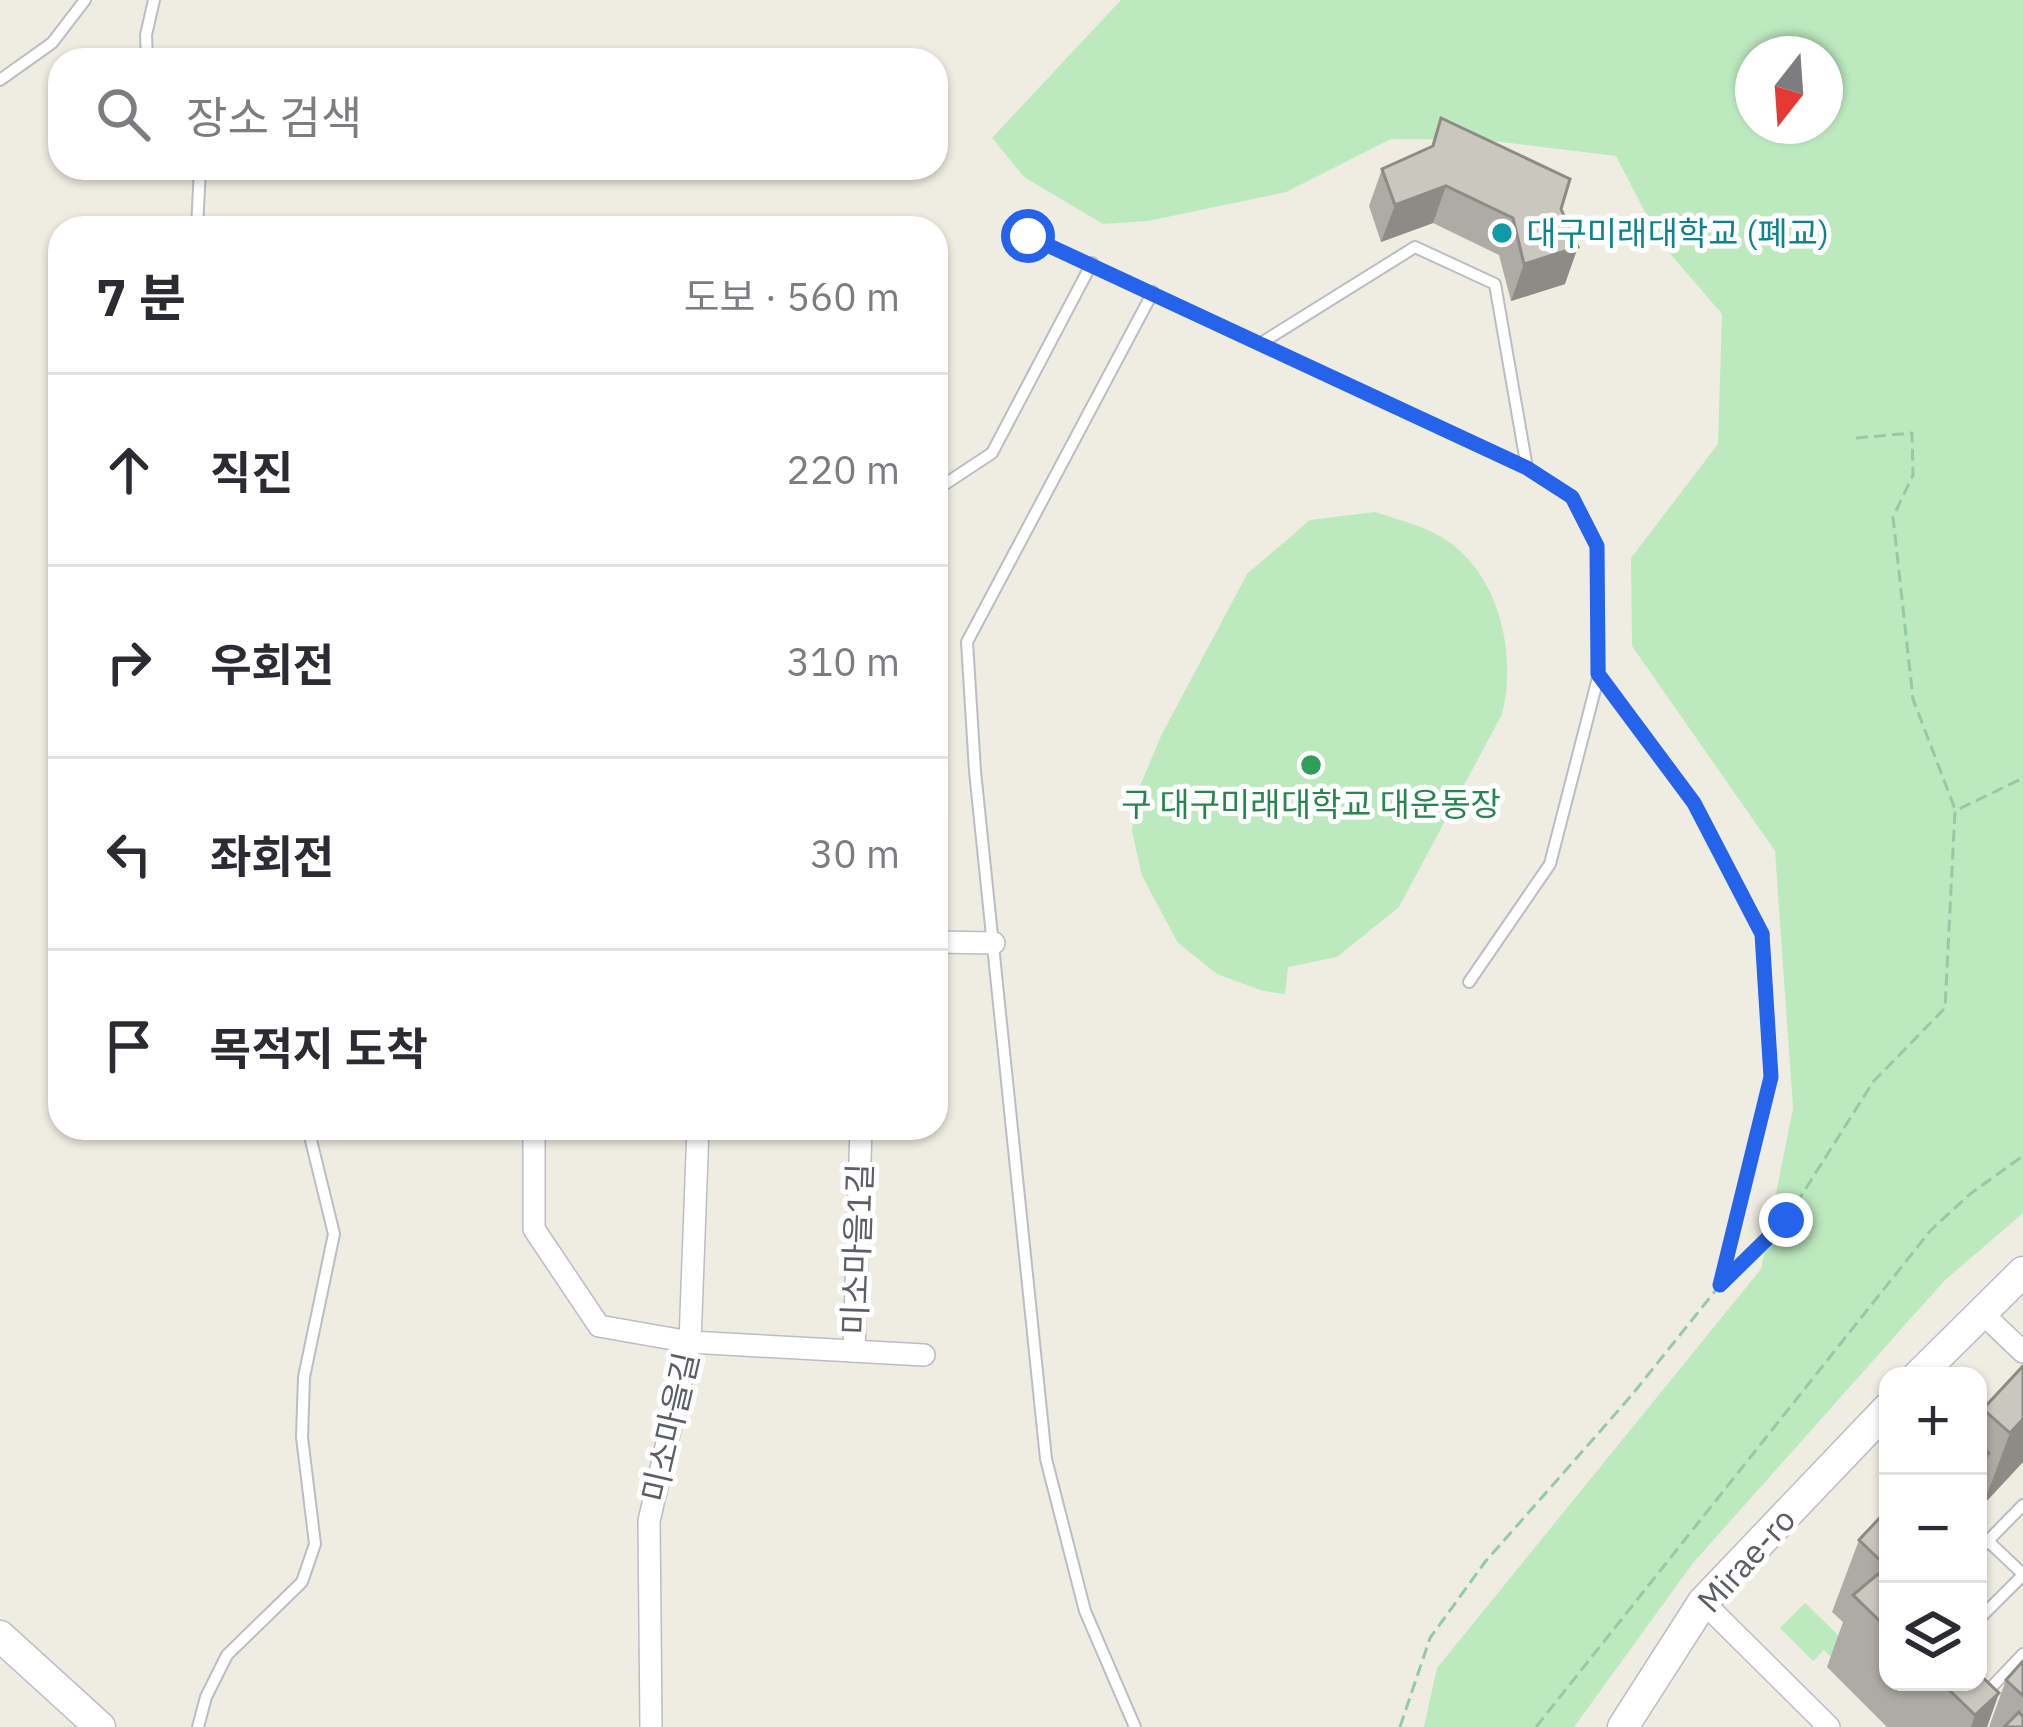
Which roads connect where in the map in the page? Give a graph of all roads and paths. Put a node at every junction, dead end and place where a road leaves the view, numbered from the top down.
1 (86, 0) edge
2 (154, 0) edge
3 (147, 48) edge
4 (0, 80) edge
5 (199, 180) edge
6 (198, 216) edge
7 (1028, 236) dead end
8 (1092, 263) junction
9 (1153, 292) junction
10 (1262, 343) junction
11 (1856, 438) dead end
12 (1527, 468) junction
13 (948, 482) edge
14 (1598, 674) junction
15 (2023, 778) edge
16 (1955, 811) junction
17 (1762, 934) joint
18 (948, 942) edge
19 (994, 943) junction
20 (1468, 982) dead end
21 (311, 1140) edge
22 (534, 1140) edge
23 (698, 1140) edge
24 (861, 1140) edge
25 (2023, 1156) edge
26 (2023, 1272) edge
27 (1720, 1285) junction
28 (1980, 1310) junction
29 (690, 1342) junction
30 (854, 1351) junction
31 (2023, 1352) edge
32 (924, 1355) dead end
33 (1926, 1367) edge
34 (1879, 1417) edge
35 (2023, 1505) edge
36 (1988, 1541) joint
37 (2023, 1575) edge
38 (1703, 1602) junction
39 (1987, 1611) edge
40 (0, 1636) edge
41 (2023, 1654) edge
42 (1968, 1711) edge
43 (100, 1727) edge
44 (198, 1727) edge
45 (651, 1727) edge
46 (1135, 1727) edge
47 (1400, 1727) edge
48 (1536, 1727) edge
49 (1623, 1727) edge
50 (1829, 1727) edge

1 - 4 lane
2 - 3 lane
5 - 6 lane
7 - 8 lane
8 - 9 lane
8 - 13 lane
9 - 10 lane
9 - 19 lane
10 - 12 lane
10 - 12 lane
11 - 16 path
12 - 14 lane
14 - 17 lane
14 - 20 lane
15 - 16 path
16 - 27 path
17 - 27 path
18 - 19 street
19 - 46 lane
21 - 44 lane
22 - 29 street, 미소마을1길
23 - 29 street, 미소마을길
24 - 30 street, 미소마을1길
25 - 48 path
26 - 28 street
27 - 47 path
28 - 31 street
28 - 33 street
29 - 30 street, 미소마을1길
29 - 45 street, 미소마을길
30 - 32 street
34 - 38 street, Mirae-ro
35 - 36 lane
36 - 37 lane
37 - 39 lane
38 - 49 street, Mirae-ro
38 - 50 street
40 - 43 street
41 - 42 lane

